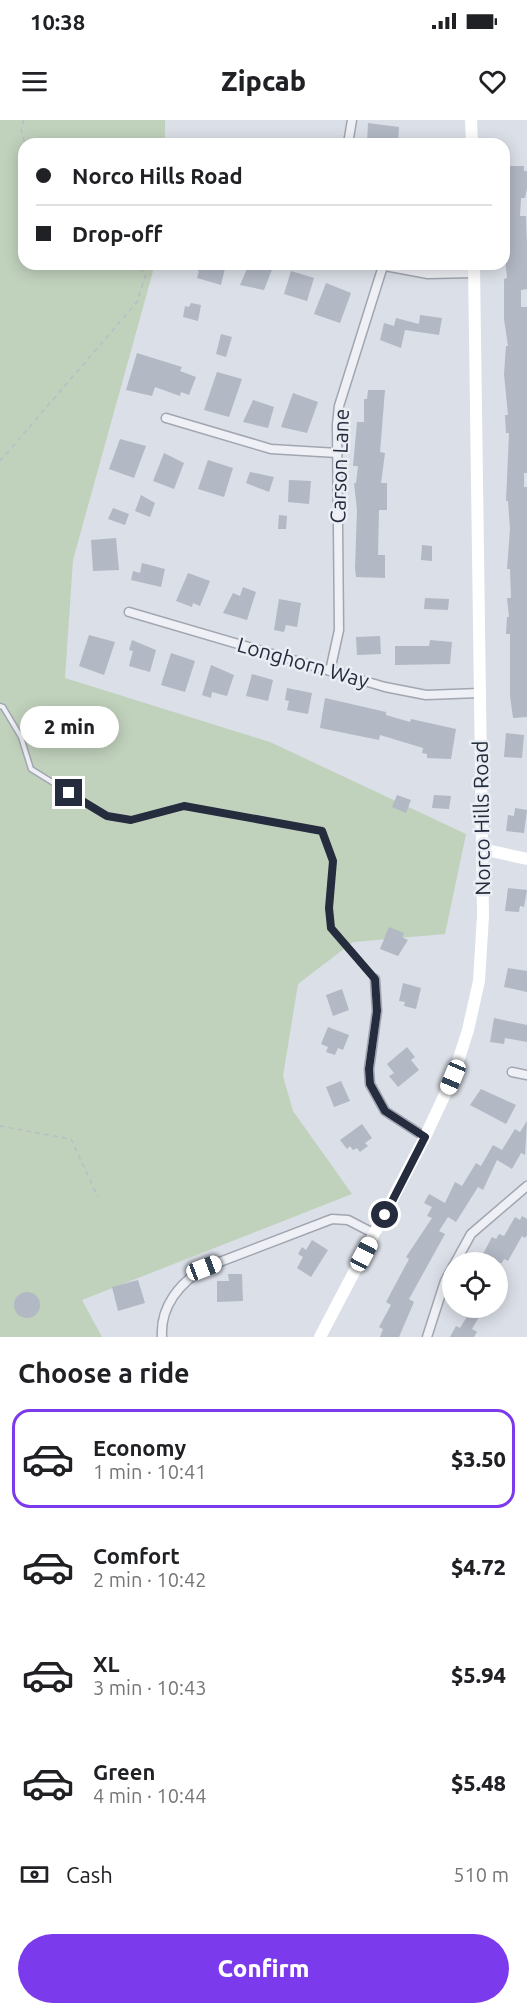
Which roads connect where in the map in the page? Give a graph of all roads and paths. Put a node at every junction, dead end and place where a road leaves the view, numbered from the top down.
1 (24, 120) edge
2 (352, 120) edge
3 (471, 120) edge
4 (23, 138) edge
5 (349, 138) edge
6 (472, 138) edge
7 (141, 270) edge
8 (378, 270) edge
9 (406, 270) edge
10 (459, 270) edge
11 (474, 270) edge
12 (166, 418) dead end
13 (337, 453) junction
14 (0, 461) edge
15 (129, 612) dead end
16 (330, 671) junction
17 (479, 693) junction
18 (0, 706) edge
19 (482, 849) junction
20 (527, 859) edge
21 (375, 979) joint
22 (512, 1072) dead end
23 (527, 1075) edge
24 (0, 1126) edge
25 (5, 1127) junction
26 (0, 1132) edge
27 (425, 1137) junction
28 (527, 1186) edge
29 (98, 1197) dead end
30 (375, 1234) junction
31 (461, 1252) edge
32 (442, 1289) edge
33 (162, 1337) edge
34 (320, 1337) edge
35 (427, 1337) edge

1 - 4 path
2 - 5 street
3 - 6 street
7 - 14 path
8 - 13 street, Carson Lane
9 - 10 street
11 - 17 street, Norco Hills Road
12 - 13 street
13 - 16 street, Carson Lane
15 - 16 street, Longhorn Way
16 - 17 street, Longhorn Way
17 - 19 street, Norco Hills Road
18 - 21 lane
19 - 20 street
19 - 27 street, Norco Hills Road
21 - 27 street
22 - 23 street
24 - 25 path
25 - 26 path
25 - 29 path
27 - 30 street, Norco Hills Road
28 - 31 street
30 - 33 street
30 - 34 street, Norco Hills Road
32 - 35 street

